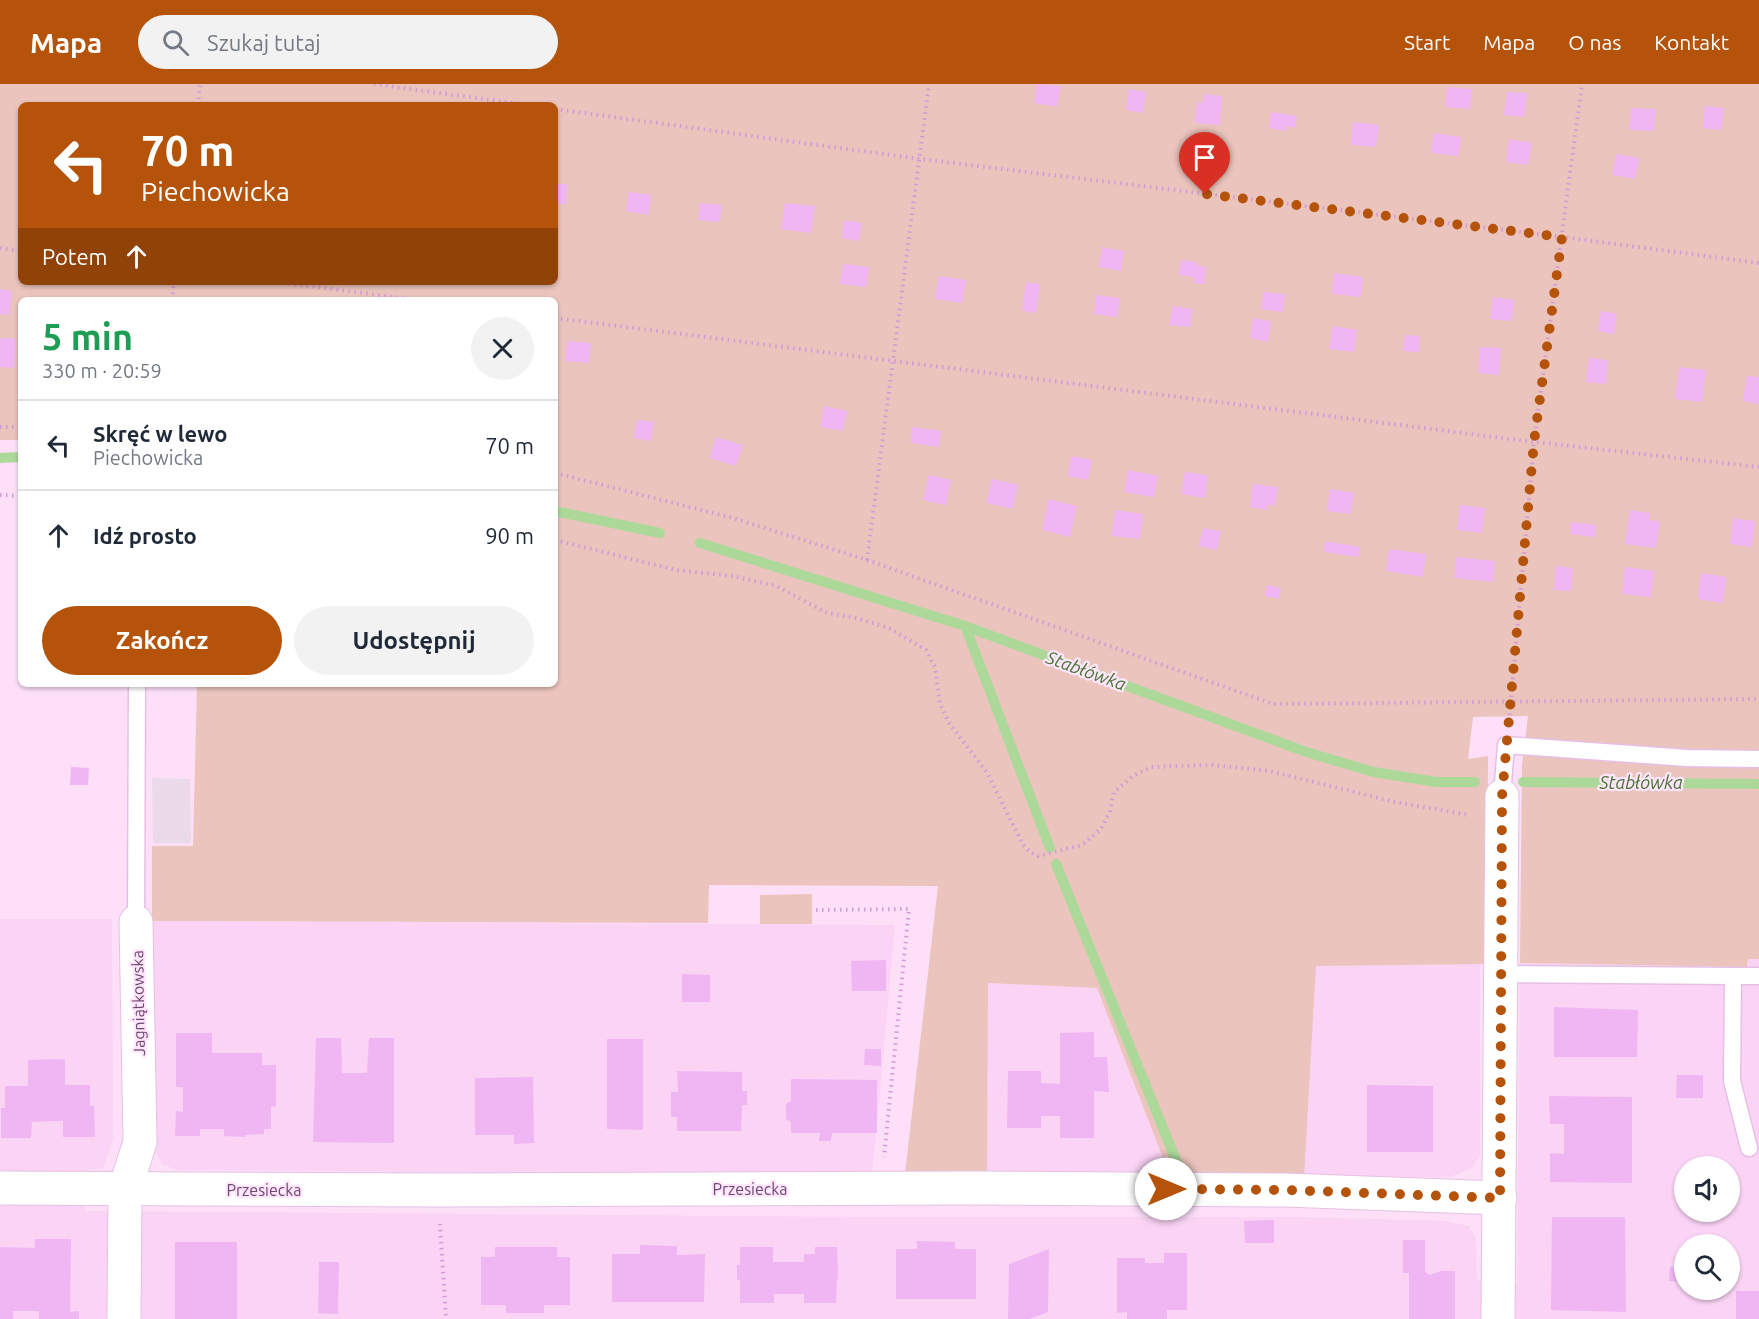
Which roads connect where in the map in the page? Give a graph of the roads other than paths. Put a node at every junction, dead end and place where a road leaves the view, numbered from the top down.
1 (137, 687) edge
2 (1759, 759) edge
3 (1502, 808) joint
4 (136, 922) joint
5 (1500, 974) junction
6 (1733, 976) junction
7 (1759, 976) edge
8 (1749, 1148) dead end
9 (0, 1188) edge
10 (125, 1189) junction
11 (1500, 1198) junction
12 (124, 1319) edge
13 (1498, 1319) edge

1 - 4 lane, Jagniątkowska
2 - 3 lane
3 - 5 street
4 - 10 street, Jagniątkowska
5 - 6 lane
5 - 11 street
6 - 7 lane
6 - 8 lane
9 - 10 street, Przesiecka
10 - 11 street, Przesiecka
10 - 12 street, Jagniątkowska
11 - 13 street

